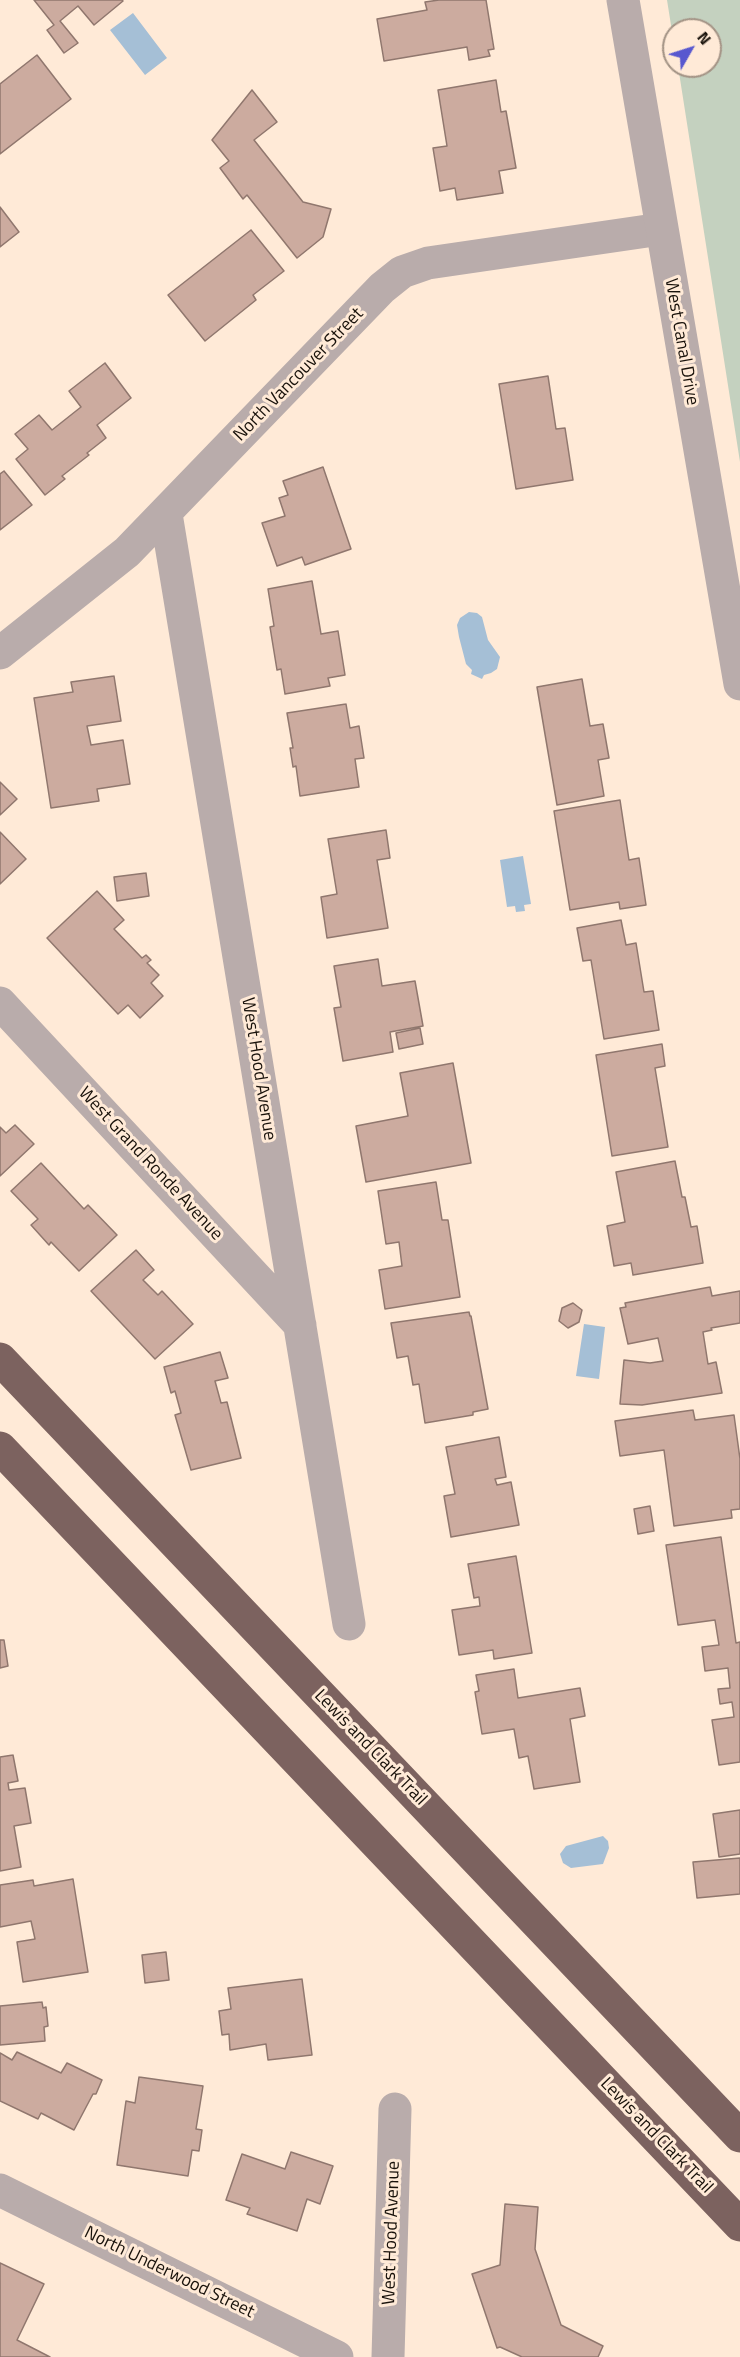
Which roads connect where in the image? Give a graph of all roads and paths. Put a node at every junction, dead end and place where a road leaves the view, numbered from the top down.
1 (622, 0) edge
2 (661, 229) junction
3 (166, 514) junction
4 (0, 653) edge
5 (740, 684) edge
6 (0, 1003) edge
7 (300, 1325) junction
8 (0, 1359) edge
9 (0, 1448) edge
10 (350, 1623) dead end
11 (395, 2109) dead end
12 (740, 2136) edge
13 (0, 2190) edge
14 (740, 2225) edge
15 (337, 2357) edge
16 (388, 2357) edge

1 - 2 street, West Canal Drive
2 - 3 street, North Vancouver Street
2 - 5 street, West Canal Drive
3 - 4 street, North Vancouver Street
3 - 7 street, West Hood Avenue
6 - 7 street, West Grand Ronde Avenue
7 - 10 street, West Hood Avenue
8 - 12 highway, Lewis and Clark Trail
9 - 14 highway, Lewis and Clark Trail
11 - 16 street, West Hood Avenue
13 - 15 street, North Underwood Street

